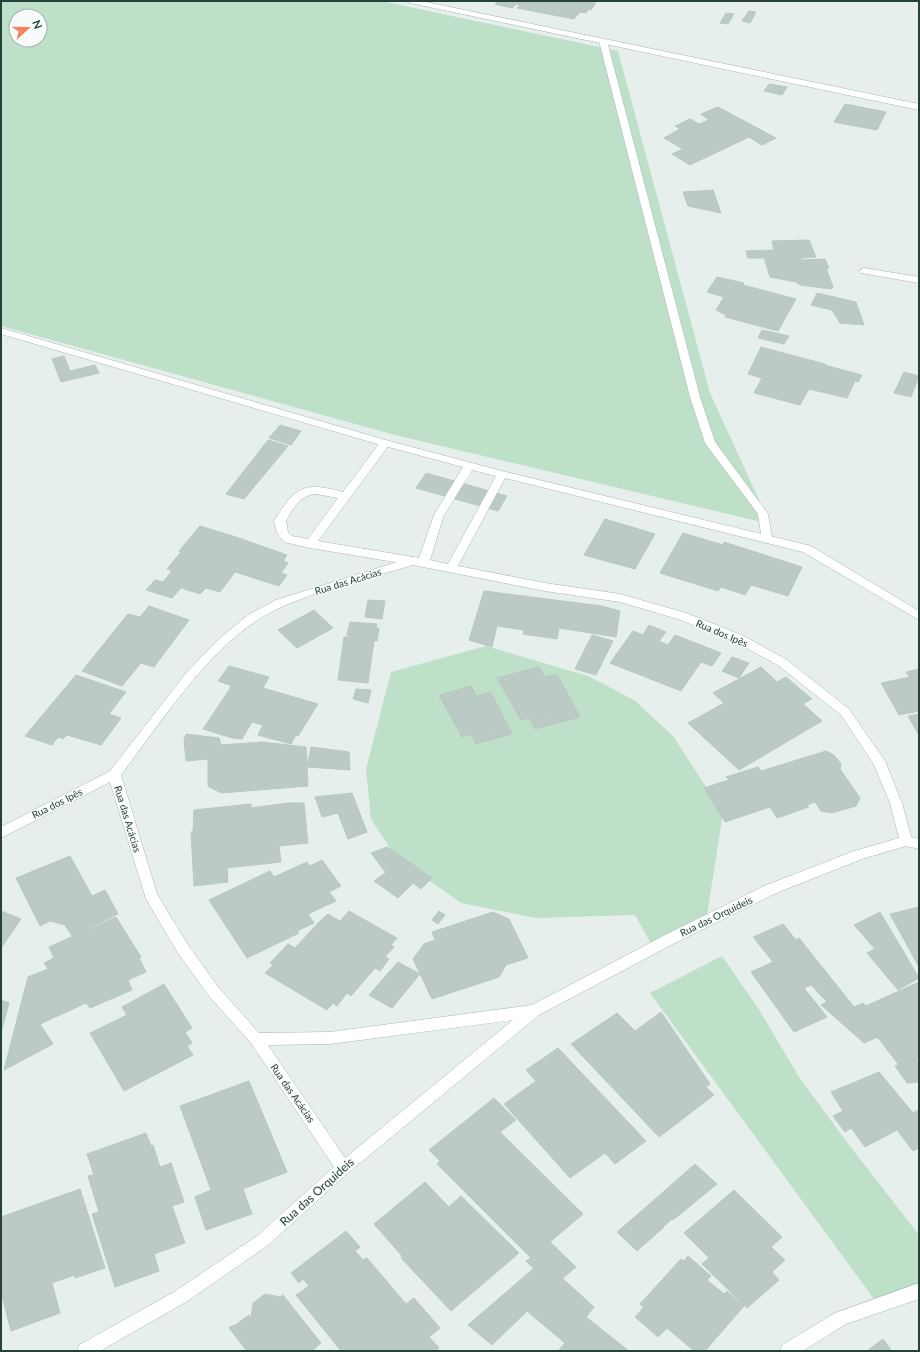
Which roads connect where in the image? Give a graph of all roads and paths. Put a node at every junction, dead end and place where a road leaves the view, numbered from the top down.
1 (410, 1) edge
2 (603, 41) junction
3 (919, 107) edge
4 (864, 271) dead end
5 (919, 280) edge
6 (1, 331) edge
7 (385, 443) junction
8 (470, 465) junction
9 (502, 474) junction
10 (346, 497) junction
11 (766, 537) junction
12 (310, 544) junction
13 (418, 562) junction
14 (451, 568) junction
15 (919, 616) edge
16 (114, 774) junction
17 (1, 833) edge
18 (913, 843) edge
19 (534, 1011) junction
20 (256, 1039) junction
21 (343, 1168) junction
22 (919, 1291) edge
23 (85, 1351) edge
24 (788, 1351) edge

1 - 2 street
2 - 3 street
2 - 11 street
4 - 5 street
6 - 7 street
7 - 8 street
7 - 10 street
8 - 9 street
8 - 13 street
9 - 11 street
9 - 14 street
10 - 12 street
10 - 12 street
11 - 15 street
12 - 13 street
13 - 14 street, Rua das Acácias
13 - 16 street, Rua das Acácias
14 - 18 street, Rua dos Ipês
16 - 17 street, Rua dos Ipês
16 - 20 street, Rua das Acácias
18 - 19 street, Rua das Orquideis
19 - 20 street, Rua das Orquideis
19 - 21 street, Rua das Orquideis
20 - 21 street, Rua das Acácias
21 - 23 street, Rua das Orquideis
22 - 24 street

